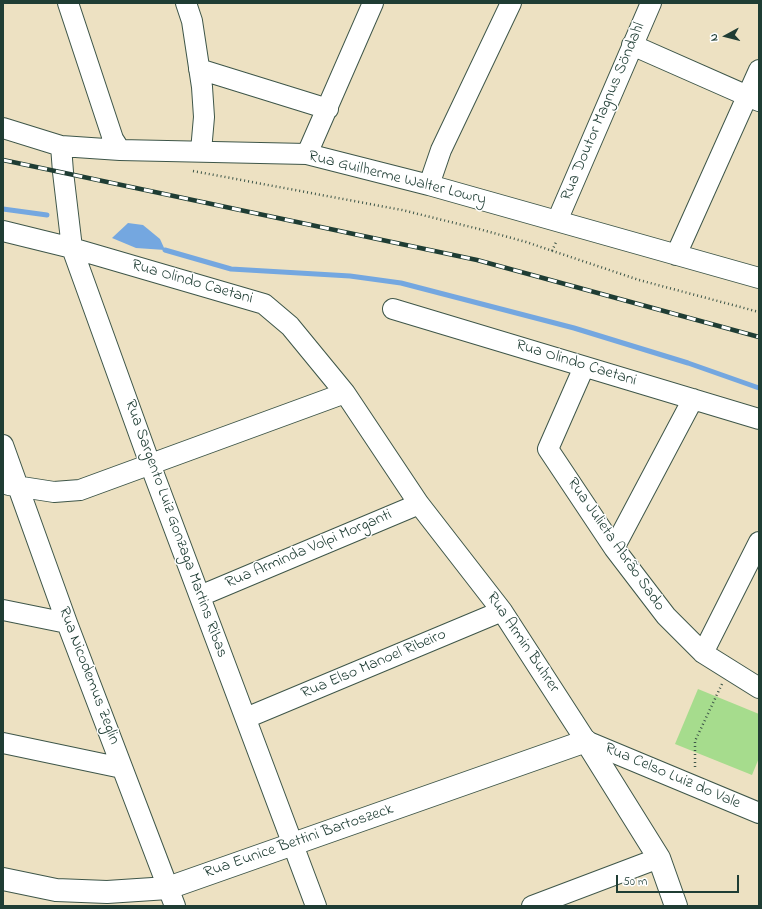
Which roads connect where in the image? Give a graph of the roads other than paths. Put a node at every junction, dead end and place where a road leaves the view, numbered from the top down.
1 (68, 3) edge
2 (186, 3) edge
3 (373, 3) edge
4 (512, 3) edge
5 (651, 3) edge
6 (632, 44) junction
7 (199, 69) junction
8 (759, 70) edge
9 (753, 98) edge
10 (328, 109) junction
11 (3, 128) edge
12 (61, 146) junction
13 (120, 150) junction
14 (201, 151) junction
15 (307, 154) junction
16 (429, 186) junction
17 (557, 221) junction
18 (3, 231) edge
19 (72, 248) junction
20 (676, 255) junction
21 (759, 278) edge
22 (393, 309) dead end
23 (584, 367) junction
24 (345, 393) junction
25 (693, 399) junction
26 (759, 419) edge
27 (3, 445) edge
28 (150, 464) junction
29 (11, 485) edge
30 (419, 504) junction
31 (759, 542) edge
32 (614, 548) junction
33 (200, 596) junction
34 (3, 610) edge
35 (502, 611) junction
36 (68, 623) junction
37 (703, 653) junction
38 (759, 688) edge
39 (246, 718) junction
40 (586, 741) junction
41 (3, 743) edge
42 (122, 768) junction
43 (758, 808) edge
44 (294, 844) junction
45 (659, 858) junction
46 (3, 879) edge
47 (171, 897) edge
48 (316, 906) edge
49 (532, 906) edge
50 (676, 906) edge

1 - 13 street
2 - 7 street
3 - 10 street
4 - 16 street
5 - 6 street, Rua Doutor Magnus Söndahl
6 - 9 street
6 - 17 street, Rua Doutor Magnus Söndahl
7 - 10 street
7 - 14 street
8 - 9 street
9 - 20 street
10 - 15 street
11 - 12 street, Rua Guilherme Walter Lowry
12 - 13 street, Rua Guilherme Walter Lowry
12 - 19 street, Rua Sargento Luiz Gonzaga Martins Ribas
13 - 14 street, Rua Guilherme Walter Lowry
14 - 15 street, Rua Guilherme Walter Lowry
15 - 16 street, Rua Guilherme Walter Lowry
16 - 17 street, Rua Guilherme Walter Lowry
17 - 20 street, Rua Guilherme Walter Lowry
18 - 19 street, Rua Olindo Caetani
19 - 24 street, Rua Olindo Caetani
19 - 28 street, Rua Sargento Luiz Gonzaga Martins Ribas
20 - 21 street, Rua Guilherme Walter Lowry
22 - 23 street, Rua Olindo Caetani
23 - 25 street, Rua Olindo Caetani
23 - 32 street, Rua Julieta Abrão Sado
24 - 28 street
24 - 30 street, Rua Armin Buhrer
25 - 26 street, Rua Olindo Caetani
25 - 32 street
27 - 29 street, Rua Nicodemus Zeglin
28 - 29 street
28 - 33 street, Rua Sargento Luiz Gonzaga Martins Ribas
29 - 36 street, Rua Nicodemus Zeglin
30 - 33 street, Rua Arminda Volpi Morganti
30 - 35 street, Rua Armin Buhrer
31 - 37 street
32 - 37 street, Rua Julieta Abrão Sado
33 - 39 street, Rua Sargento Luiz Gonzaga Martins Ribas
34 - 36 street
35 - 39 street, Rua Elso Manoel Ribeiro
35 - 40 street, Rua Armin Buhrer
36 - 42 street, Rua Nicodemus Zeglin
37 - 38 street, Rua Julieta Abrão Sado
39 - 44 street, Rua Sargento Luiz Gonzaga Martins Ribas
40 - 43 street, Rua Celso Luiz do Vale
40 - 44 street, Rua Eunice Bettini Bartoszeck
40 - 45 street, Rua Armin Buhrer
41 - 42 street
42 - 47 street, Rua Nicodemus Zeglin
44 - 47 street, Rua Eunice Bettini Bartoszeck
44 - 48 street, Rua Sargento Luiz Gonzaga Martins Ribas
45 - 49 street
45 - 50 street, Rua Armin Buhrer
46 - 47 street, Rua Eunice Bettini Bartoszeck

